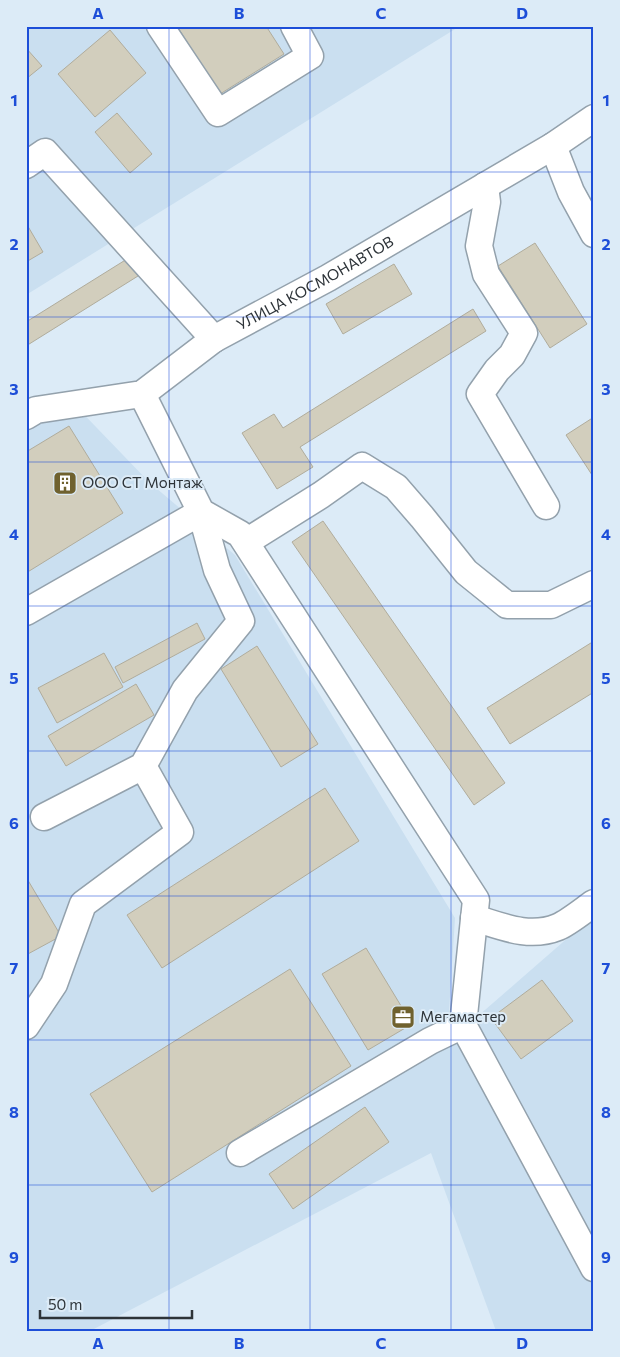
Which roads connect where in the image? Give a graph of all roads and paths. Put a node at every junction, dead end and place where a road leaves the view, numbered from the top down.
1 (160, 26) edge
2 (294, 26) edge
3 (594, 118) edge
4 (553, 146) junction
5 (26, 165) edge
6 (485, 186) junction
7 (594, 234) edge
8 (214, 339) junction
9 (142, 394) junction
10 (26, 416) edge
11 (546, 506) dead end
12 (201, 512) junction
13 (246, 542) junction
14 (594, 584) edge
15 (26, 612) edge
16 (143, 766) junction
17 (44, 817) dead end
18 (594, 903) edge
19 (474, 918) junction
20 (464, 1025) junction
21 (26, 1026) edge
22 (240, 1153) dead end
23 (594, 1268) edge

1 - 2 street
3 - 4 street, УЛИЦА КОСМОНАВТОВ
4 - 6 street, УЛИЦА КОСМОНАВТОВ
4 - 7 street
5 - 8 street
6 - 8 street, УЛИЦА КОСМОНАВТОВ
6 - 11 street
8 - 9 street, УЛИЦА КОСМОНАВТОВ
9 - 10 street, УЛИЦА КОСМОНАВТОВ
9 - 12 street
12 - 13 street
12 - 15 street
12 - 16 street
13 - 14 street
13 - 19 street
16 - 17 street
16 - 21 street
18 - 19 street
19 - 20 street
20 - 22 street
20 - 23 street

